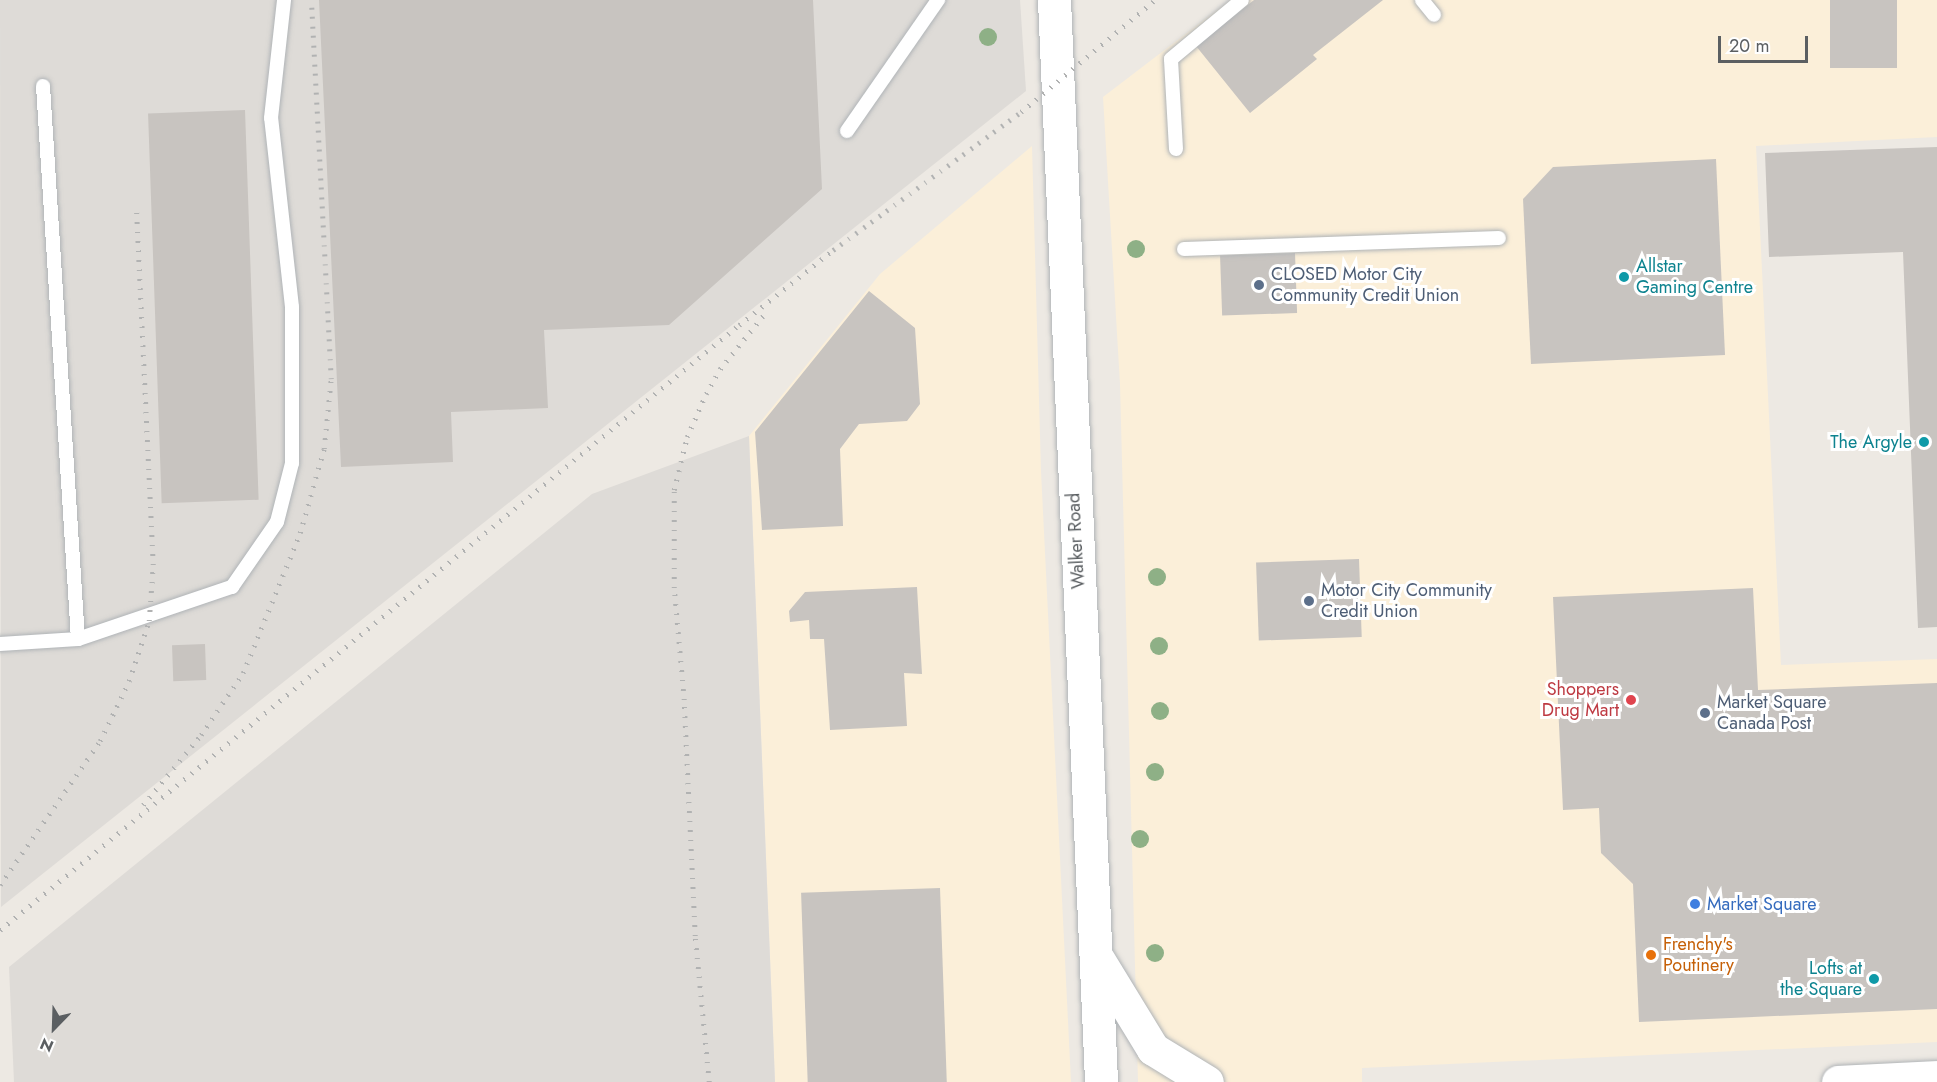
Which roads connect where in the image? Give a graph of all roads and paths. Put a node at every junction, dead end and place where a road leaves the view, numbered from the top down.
1 (284, 0) edge
2 (938, 0) edge
3 (1054, 0) edge
4 (1242, 0) edge
5 (1422, 0) edge
6 (1434, 15) dead end
7 (43, 86) dead end
8 (847, 130) dead end
9 (1176, 149) dead end
10 (1499, 238) dead end
11 (1184, 249) dead end
12 (78, 639) junction
13 (0, 644) edge
14 (1095, 955) junction
15 (1937, 1077) edge
16 (1101, 1082) edge
17 (1207, 1082) edge
18 (1854, 1082) edge

1 - 12 lane
2 - 8 lane
3 - 14 main road, Walker Road
4 - 9 lane
5 - 6 lane
7 - 12 lane
10 - 11 lane
12 - 13 lane
14 - 16 main road, Walker Road
14 - 17 main road
15 - 18 main road

